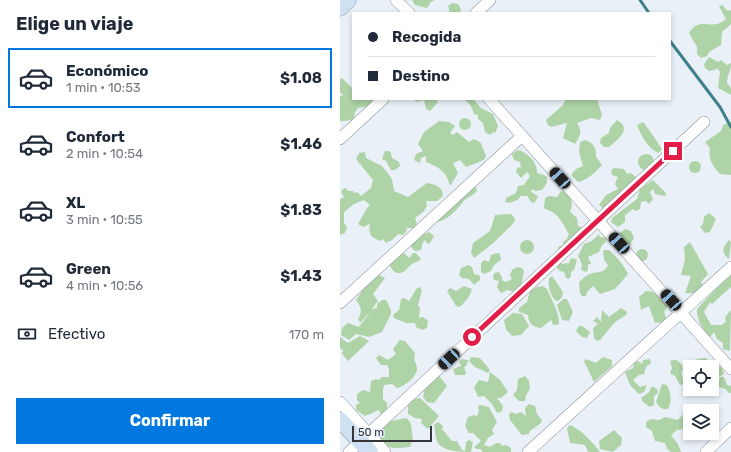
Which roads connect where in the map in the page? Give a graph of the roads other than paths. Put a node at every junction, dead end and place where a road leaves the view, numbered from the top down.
1 (348, 0) edge
2 (396, 0) edge
3 (490, 0) edge
4 (340, 8) edge
5 (408, 12) edge
6 (477, 12) edge
7 (382, 100) edge
8 (490, 100) edge
9 (704, 122) dead end
10 (522, 136) junction
11 (340, 139) edge
12 (598, 220) junction
13 (731, 266) edge
14 (340, 303) edge
15 (681, 312) junction
16 (731, 369) edge
17 (340, 402) edge
18 (340, 420) edge
19 (731, 428) edge
20 (362, 445) edge
21 (384, 452) edge
22 (528, 452) edge
23 (706, 452) edge

1 - 4 street
2 - 5 street
3 - 6 street
7 - 11 street
8 - 10 street
9 - 12 street
10 - 12 street
10 - 14 street
12 - 15 street
12 - 20 street
13 - 15 street
15 - 16 street
15 - 22 street
17 - 20 street
18 - 20 street
19 - 23 street
20 - 21 street

